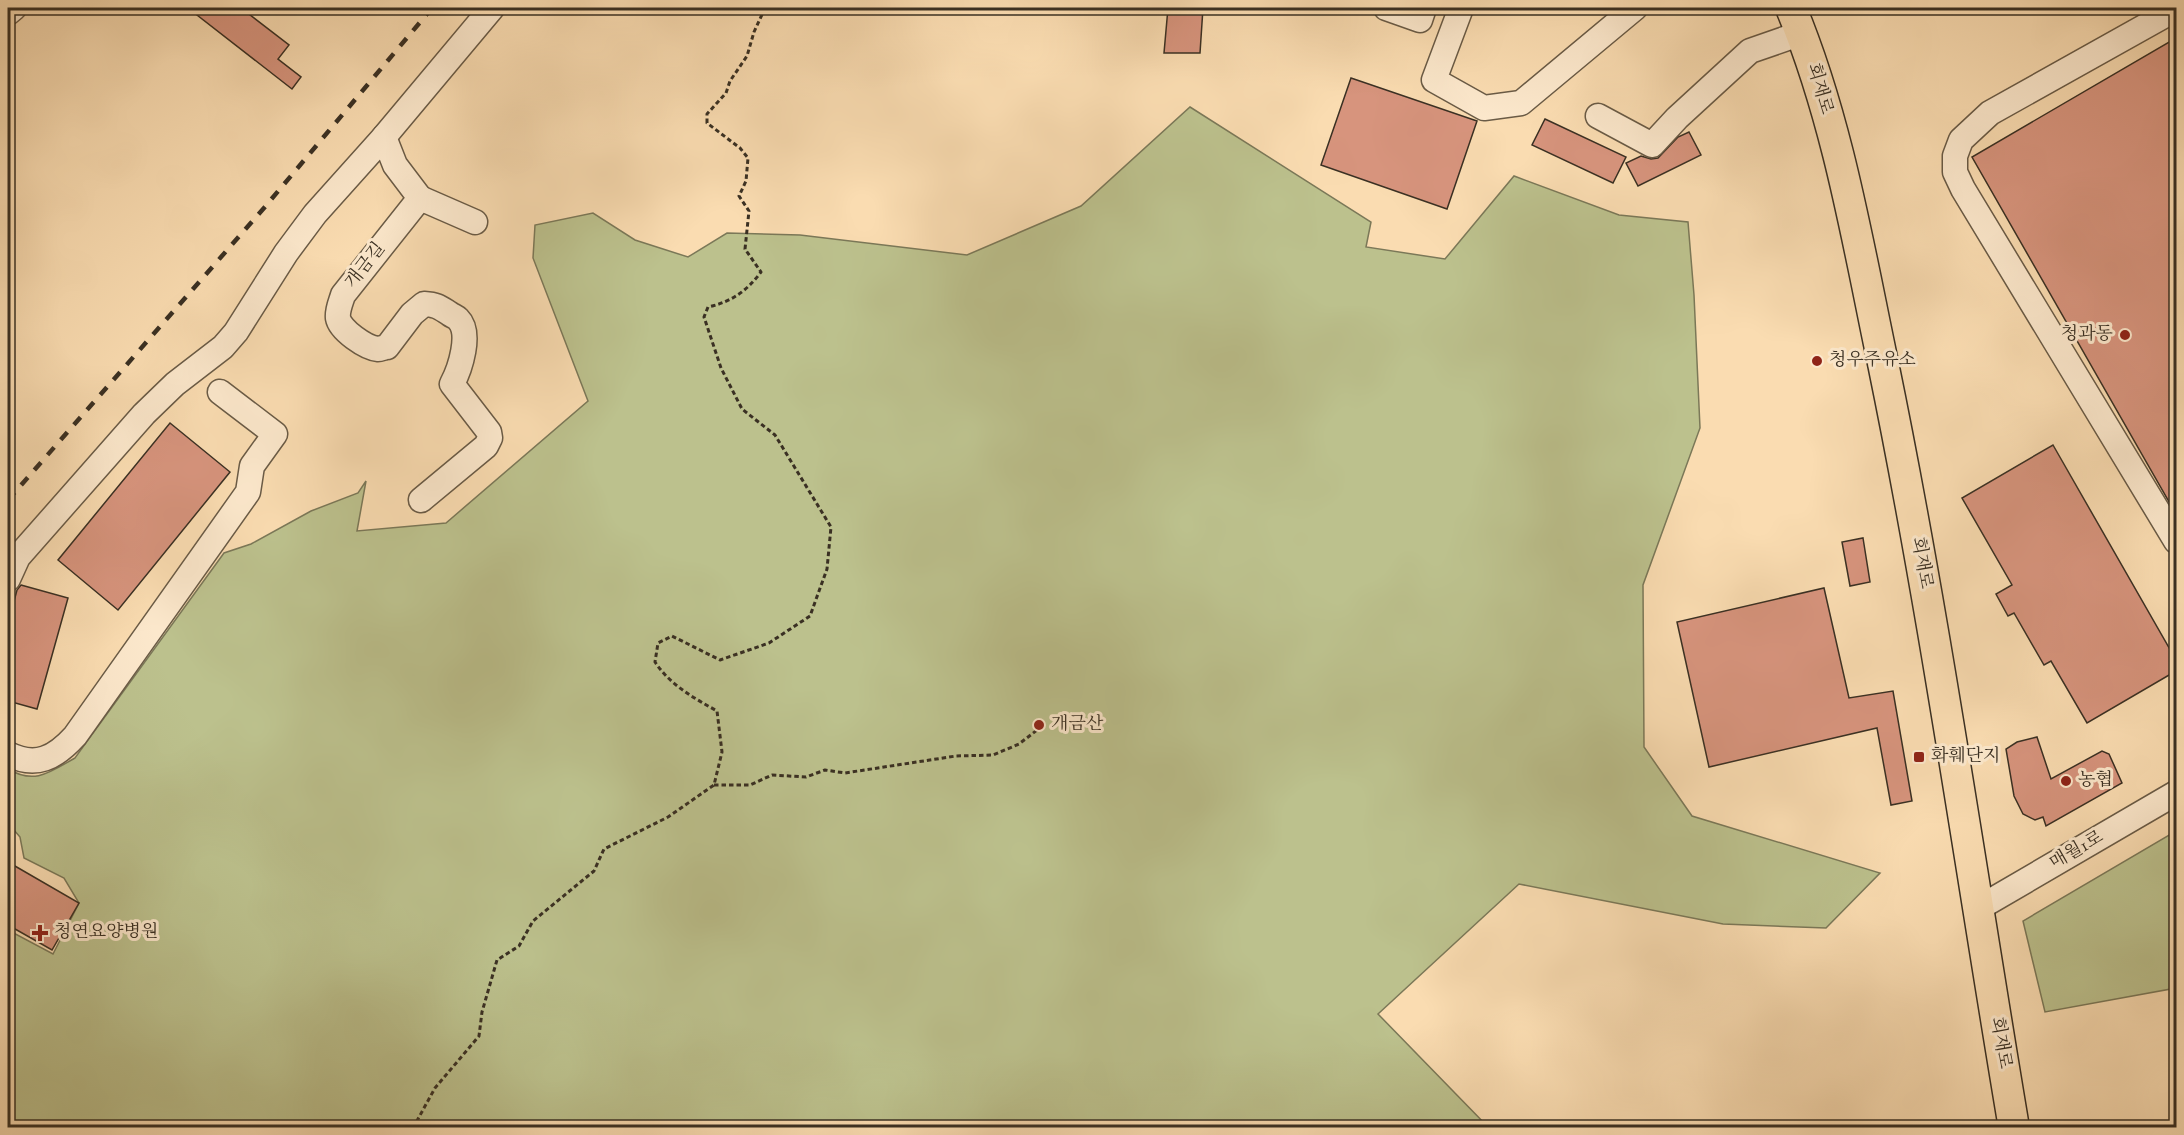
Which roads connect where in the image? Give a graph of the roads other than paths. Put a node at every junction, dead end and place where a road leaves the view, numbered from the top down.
1 (14, 8) edge
2 (492, 8) edge
3 (1386, 8) edge
4 (1424, 8) edge
5 (1461, 8) edge
6 (1635, 8) edge
7 (2176, 9) edge
8 (8, 13) edge
9 (1797, 20) edge
10 (1598, 116) dead end
11 (384, 137) junction
12 (420, 198) junction
13 (475, 222) dead end
14 (220, 392) dead end
15 (421, 500) dead end
16 (2176, 541) edge
17 (8, 579) edge
18 (8, 754) edge
19 (2176, 793) edge
20 (1977, 909) junction
21 (2014, 1128) edge

1 - 8 street
2 - 11 street
3 - 4 street
5 - 6 street
7 - 16 street
9 - 10 street
9 - 20 main road, 회재로
11 - 12 street
11 - 17 street
12 - 13 street
12 - 15 street, 개금길
14 - 18 street
19 - 20 street, 매월1로
20 - 21 main road, 회재로

